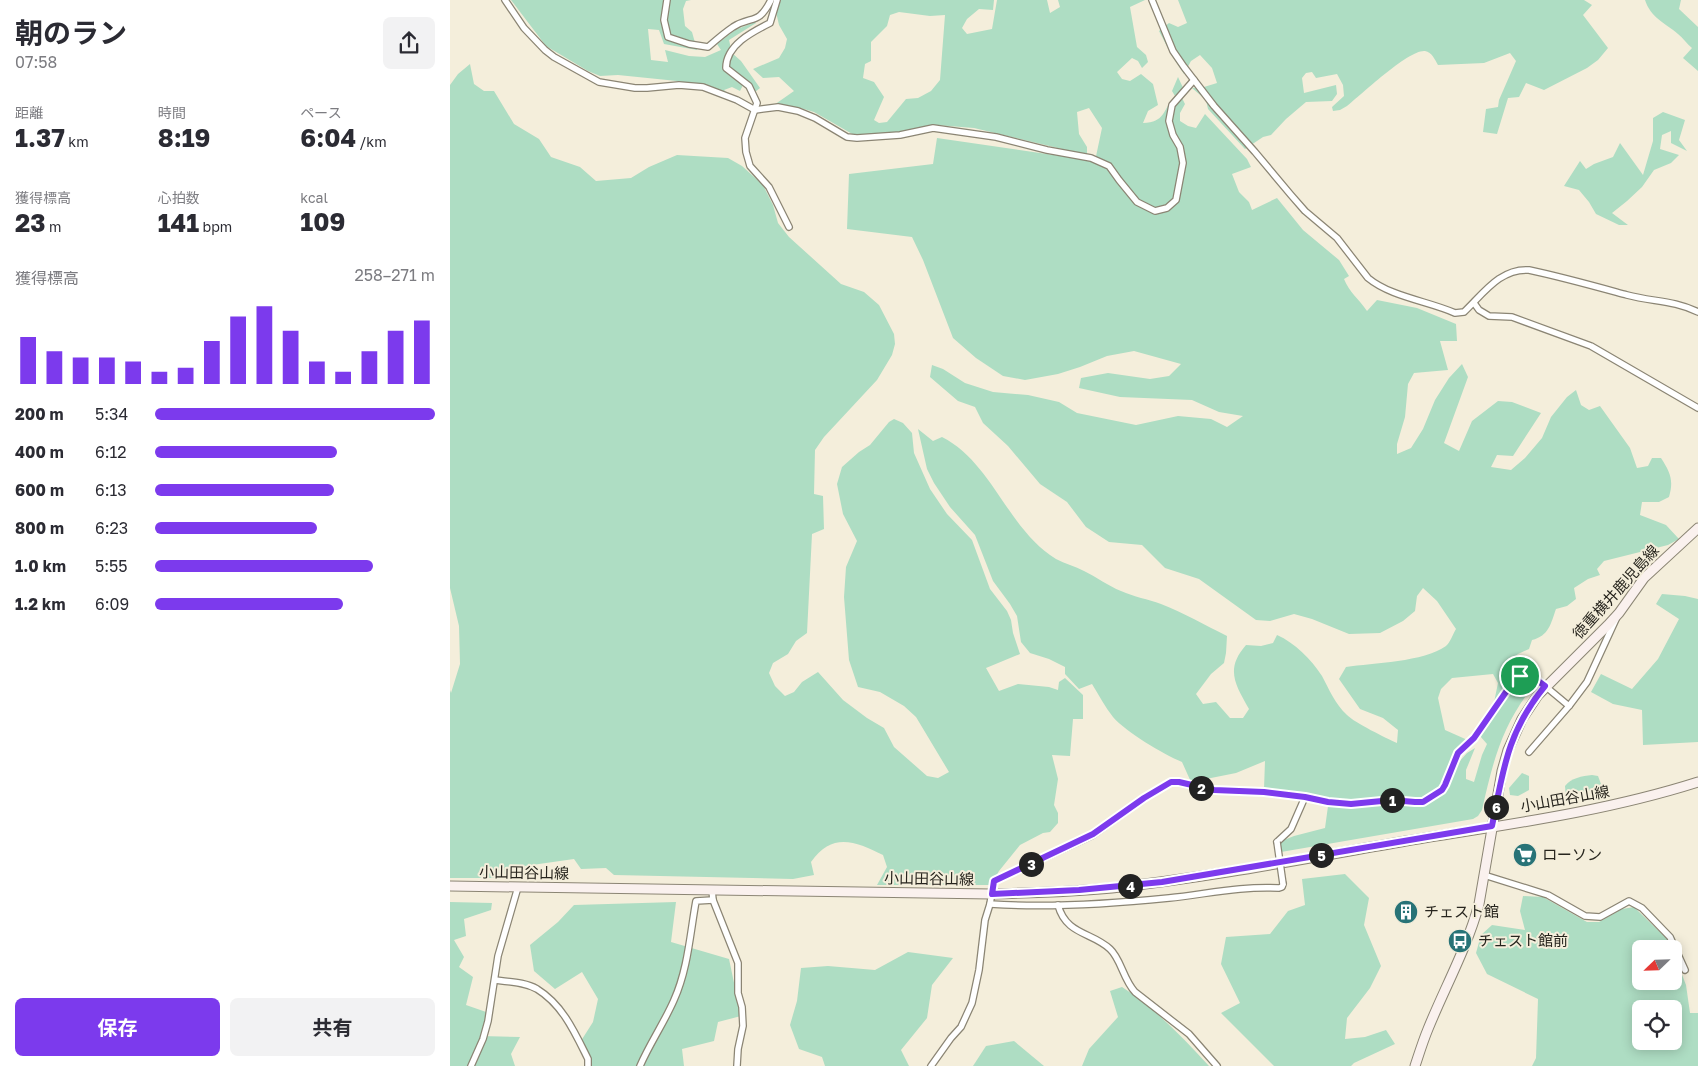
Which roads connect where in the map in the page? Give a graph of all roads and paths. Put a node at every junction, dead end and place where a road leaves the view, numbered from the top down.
1 (505, 0) edge
2 (667, 0) edge
3 (771, 0) edge
4 (777, 0) edge
5 (1152, 0) edge
6 (1194, 80) junction
7 (755, 110) junction
8 (789, 227) dead end
9 (1474, 303) junction
10 (1698, 312) edge
11 (1698, 408) edge
12 (1698, 528) edge
13 (1619, 613) junction
14 (1545, 686) junction
15 (1569, 706) junction
16 (1529, 752) dead end
17 (1698, 782) edge
18 (1305, 797) junction
19 (1492, 826) junction
20 (1484, 875) junction
21 (450, 886) edge
22 (518, 887) junction
23 (712, 890) junction
24 (992, 894) junction
25 (712, 900) junction
26 (990, 904) junction
27 (1058, 905) junction
28 (1685, 970) dead end
29 (495, 980) junction
30 (471, 1066) edge
31 (588, 1066) edge
32 (640, 1066) edge
33 (737, 1066) edge
34 (931, 1066) edge
35 (1217, 1066) edge
36 (1415, 1066) edge

1 - 7 street
2 - 3 street
4 - 7 street
5 - 6 street
6 - 7 street
6 - 9 street
7 - 8 street
9 - 10 street
9 - 11 street
12 - 13 main road, 徳重横井鹿児島線
13 - 14 main road, 徳重横井鹿児島線
13 - 15 street
14 - 15 street
14 - 18 street
14 - 19 main road, 徳重横井鹿児島線
15 - 16 street
17 - 19 main road, 小山田谷山線
18 - 24 street
18 - 27 street, bridge
19 - 20 main road, 徳重横井鹿児島線
19 - 24 main road, 小山田谷山線
20 - 28 street
20 - 36 main road, 徳重横井鹿児島線
21 - 22 main road, 小山田谷山線
22 - 23 main road, 小山田谷山線
22 - 29 street
23 - 24 main road, 小山田谷山線
23 - 25 street
24 - 26 street
25 - 32 street
25 - 33 street
26 - 27 street
26 - 34 street
27 - 35 street
29 - 30 street
29 - 31 street

